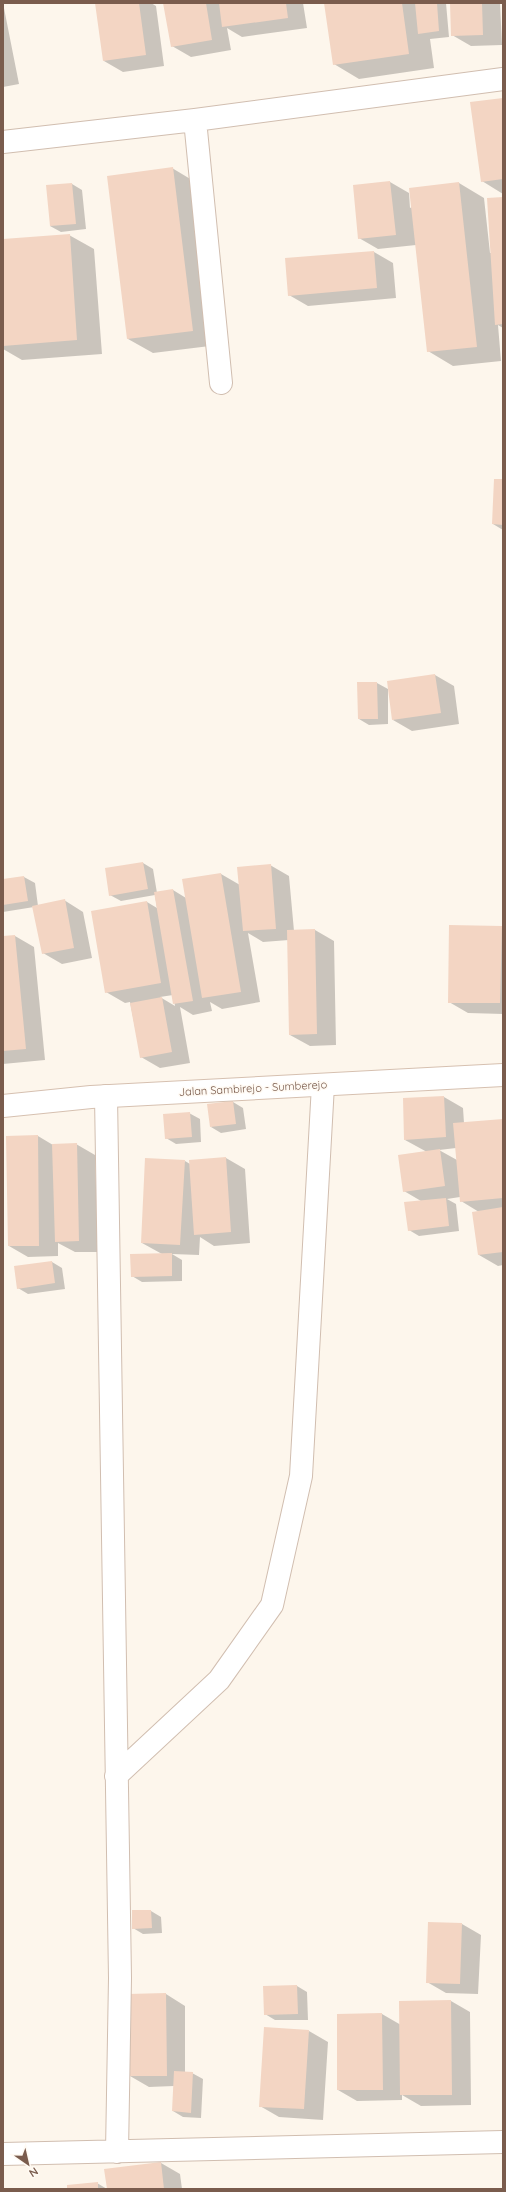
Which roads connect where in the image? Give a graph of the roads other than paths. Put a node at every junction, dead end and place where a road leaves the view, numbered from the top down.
1 (503, 79) edge
2 (195, 120) junction
3 (3, 142) edge
4 (221, 383) dead end
5 (503, 1075) edge
6 (323, 1085) junction
7 (106, 1096) junction
8 (3, 1106) edge
9 (116, 1776) junction
10 (503, 2142) edge
11 (117, 2152) junction
12 (3, 2154) edge

1 - 2 street
2 - 3 street
2 - 4 street
5 - 6 street, Jalan Sambirejo - Sumberejo
6 - 7 street, Jalan Sambirejo - Sumberejo
6 - 9 street
7 - 8 street, Jalan Sambirejo - Sumberejo
7 - 9 street
9 - 11 street
10 - 11 street
11 - 12 street

